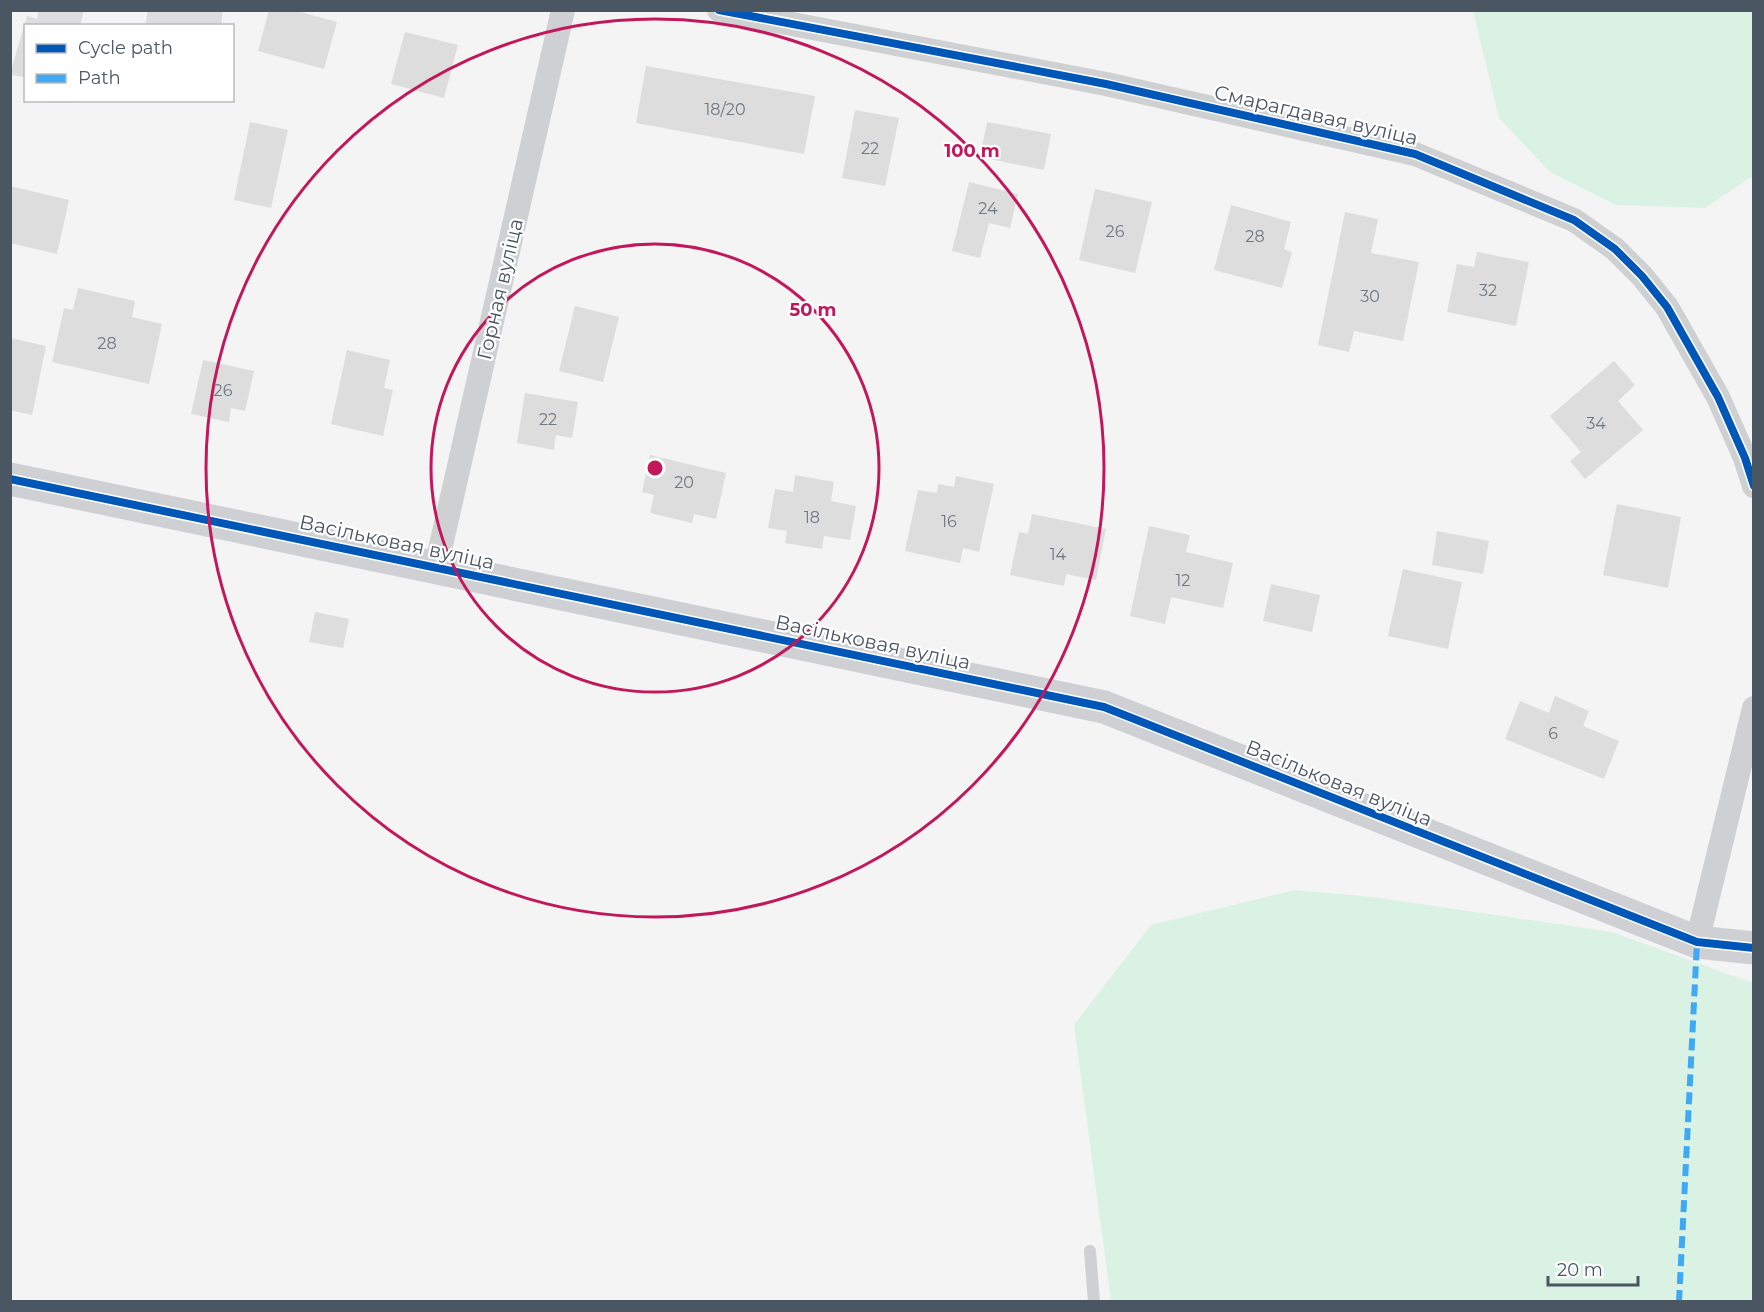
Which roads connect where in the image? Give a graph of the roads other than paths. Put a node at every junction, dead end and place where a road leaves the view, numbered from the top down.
1 (563, 10) edge
2 (719, 10) edge
3 (10, 479) edge
4 (1754, 486) edge
5 (436, 567) junction
6 (1754, 708) edge
7 (1697, 942) junction
8 (1754, 948) edge
9 (1090, 1251) dead end
10 (1094, 1302) edge

1 - 5 street, Горная вуліца
2 - 4 street, Смарагдавая вуліца
3 - 5 street, Васільковая вуліца
5 - 7 street, Васільковая вуліца
6 - 7 street
7 - 8 street, Васільковая вуліца
9 - 10 lane

